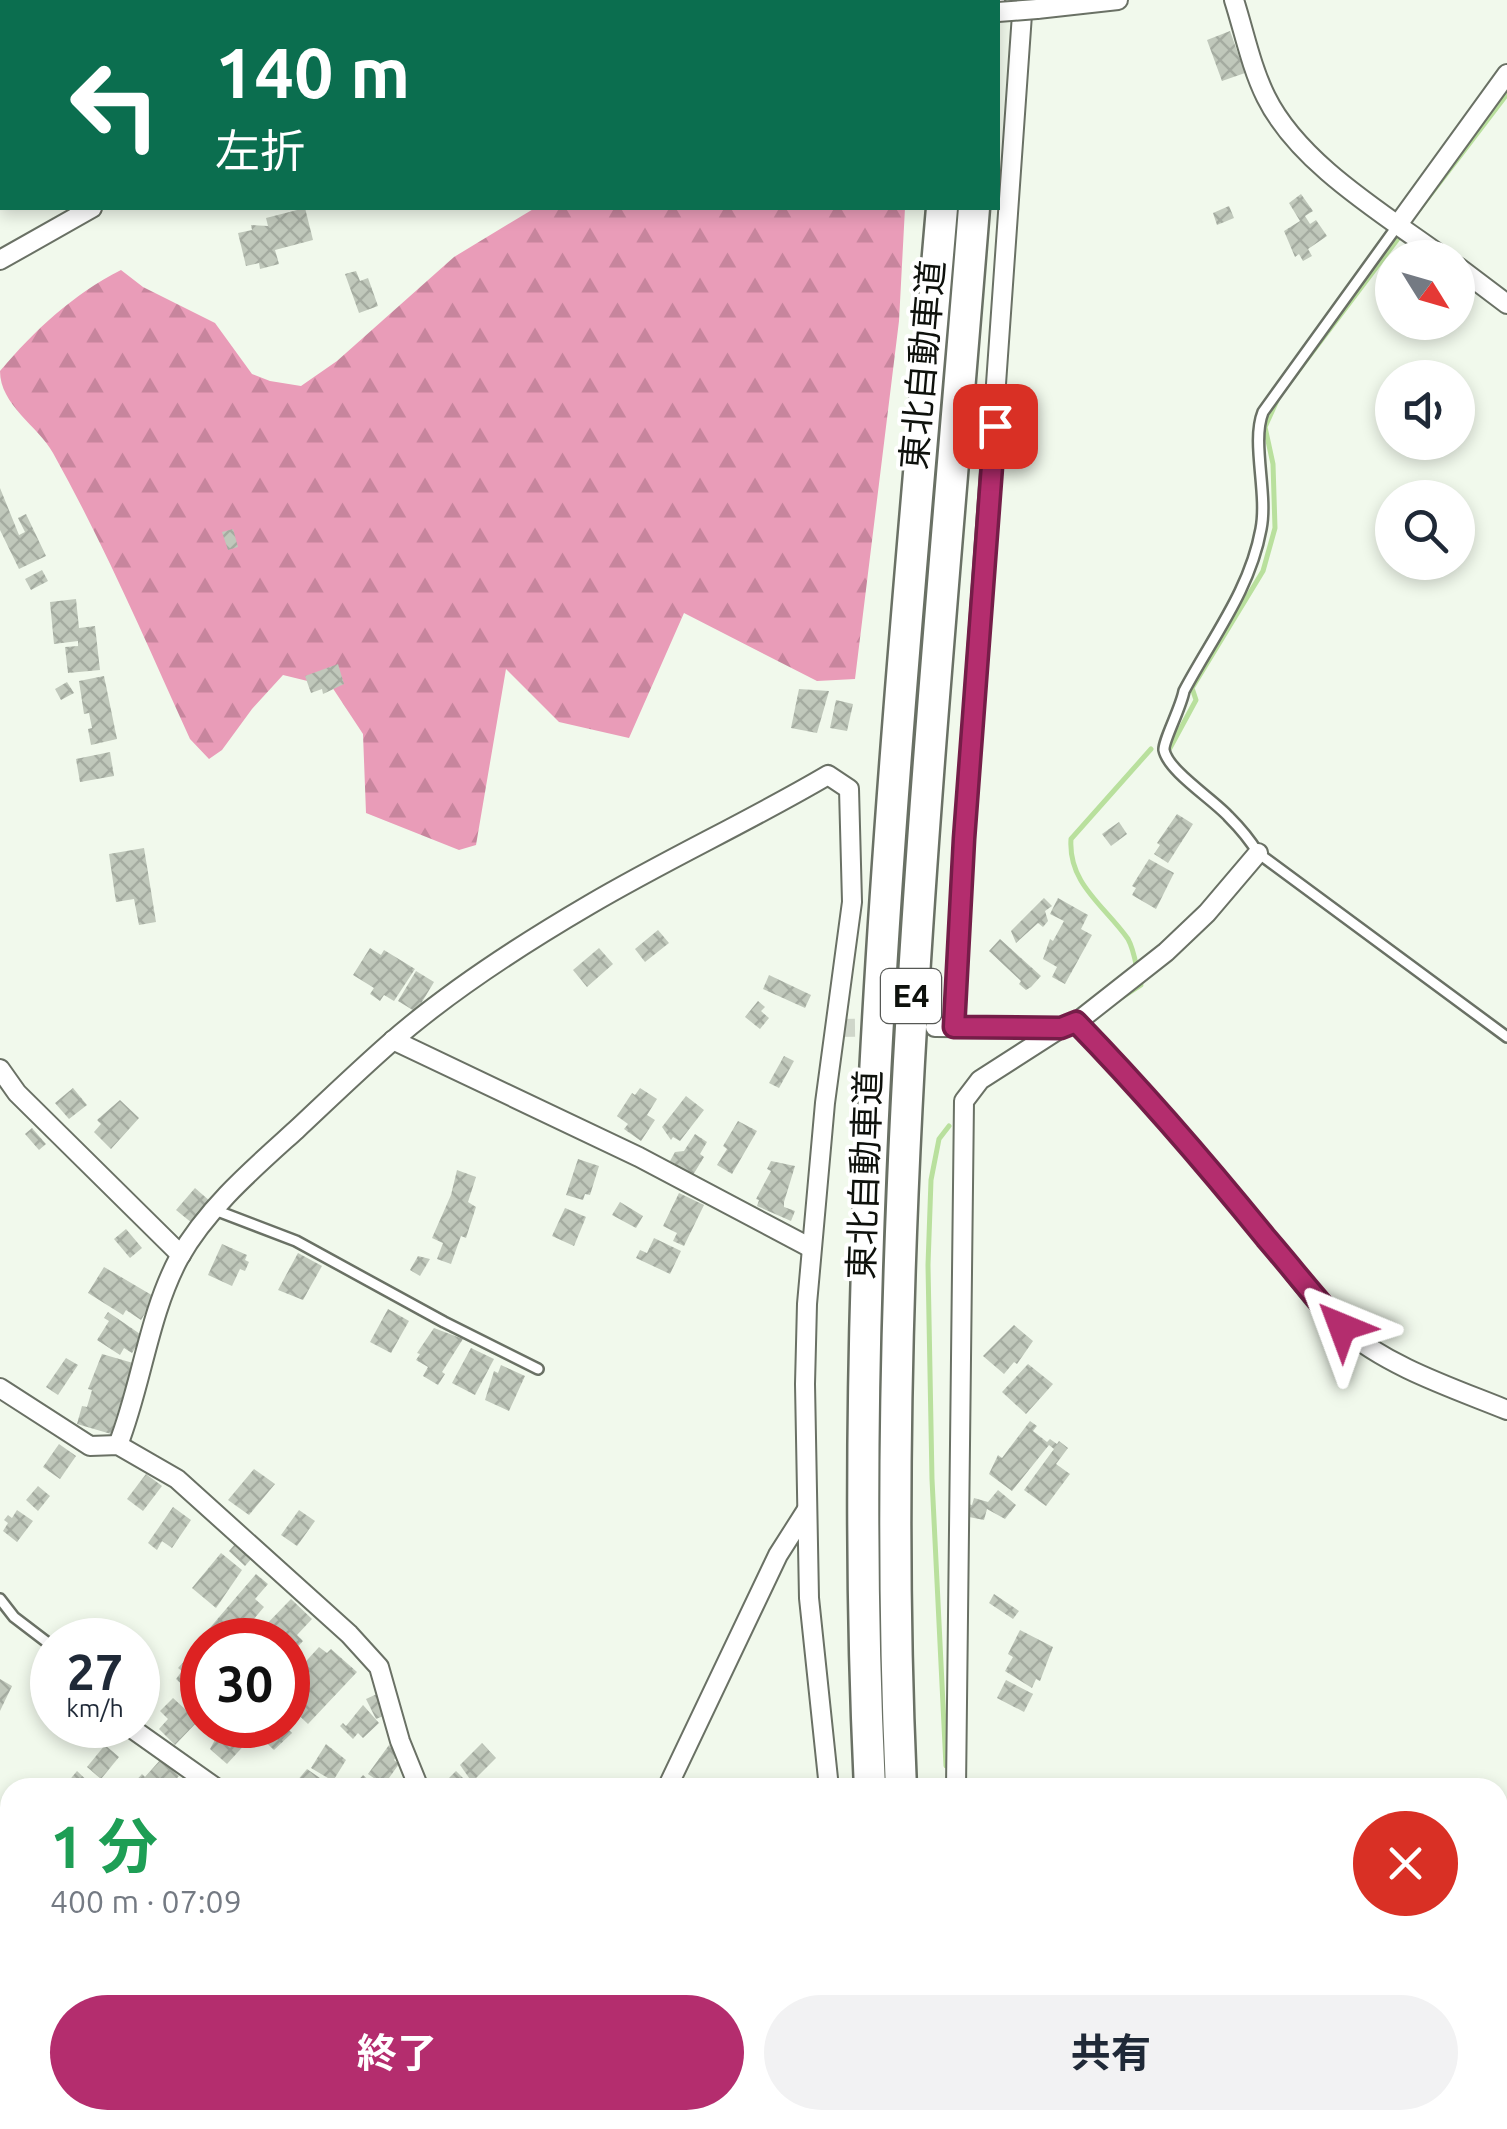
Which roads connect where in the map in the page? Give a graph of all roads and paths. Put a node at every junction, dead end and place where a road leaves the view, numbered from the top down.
1 (1118, 0) edge
2 (1234, 0) edge
3 (1030, 4) edge
4 (1000, 12) edge
5 (1507, 74) edge
6 (88, 210) edge
7 (942, 210) edge
8 (974, 210) edge
9 (1405, 228) junction
10 (1421, 240) edge
11 (0, 260) edge
12 (1475, 280) edge
13 (1507, 304) edge
14 (1258, 853) junction
15 (935, 1027) tunnel mouth
16 (954, 1027) junction
17 (1076, 1027) junction
18 (1507, 1037) edge
19 (394, 1040) junction
20 (0, 1069) edge
21 (215, 1210) junction
22 (812, 1248) junction
23 (180, 1255) junction
24 (538, 1368) dead end
25 (0, 1388) edge
26 (1507, 1410) edge
27 (118, 1444) junction
28 (806, 1511) junction
29 (0, 1599) edge
30 (0, 1614) edge
31 (14, 1617) junction
32 (30, 1629) edge
33 (159, 1748) edge
34 (193, 1773) junction
35 (188, 1778) edge
36 (201, 1778) edge
37 (415, 1778) edge
38 (672, 1778) edge
39 (828, 1778) edge
40 (870, 1778) edge
41 (902, 1778) edge
42 (956, 1778) edge

1 - 3 street
2 - 9 street
3 - 4 street, bridge
3 - 16 street
5 - 9 street
6 - 11 street
7 - 40 highway, 東北自動車道 / E4
8 - 41 highway, 東北自動車道 / E4
9 - 10 street
9 - 14 lane
12 - 13 street
14 - 17 street
14 - 18 lane
15 - 16 street
16 - 17 street
17 - 26 street
17 - 42 street
19 - 21 street
19 - 22 street
19 - 22 street
20 - 23 street
21 - 23 street
21 - 24 lane
22 - 28 street
23 - 27 street
25 - 27 street
27 - 37 street
28 - 38 street
28 - 39 street
29 - 31 lane
30 - 31 lane
31 - 32 lane
33 - 34 street
34 - 35 street
34 - 36 street

